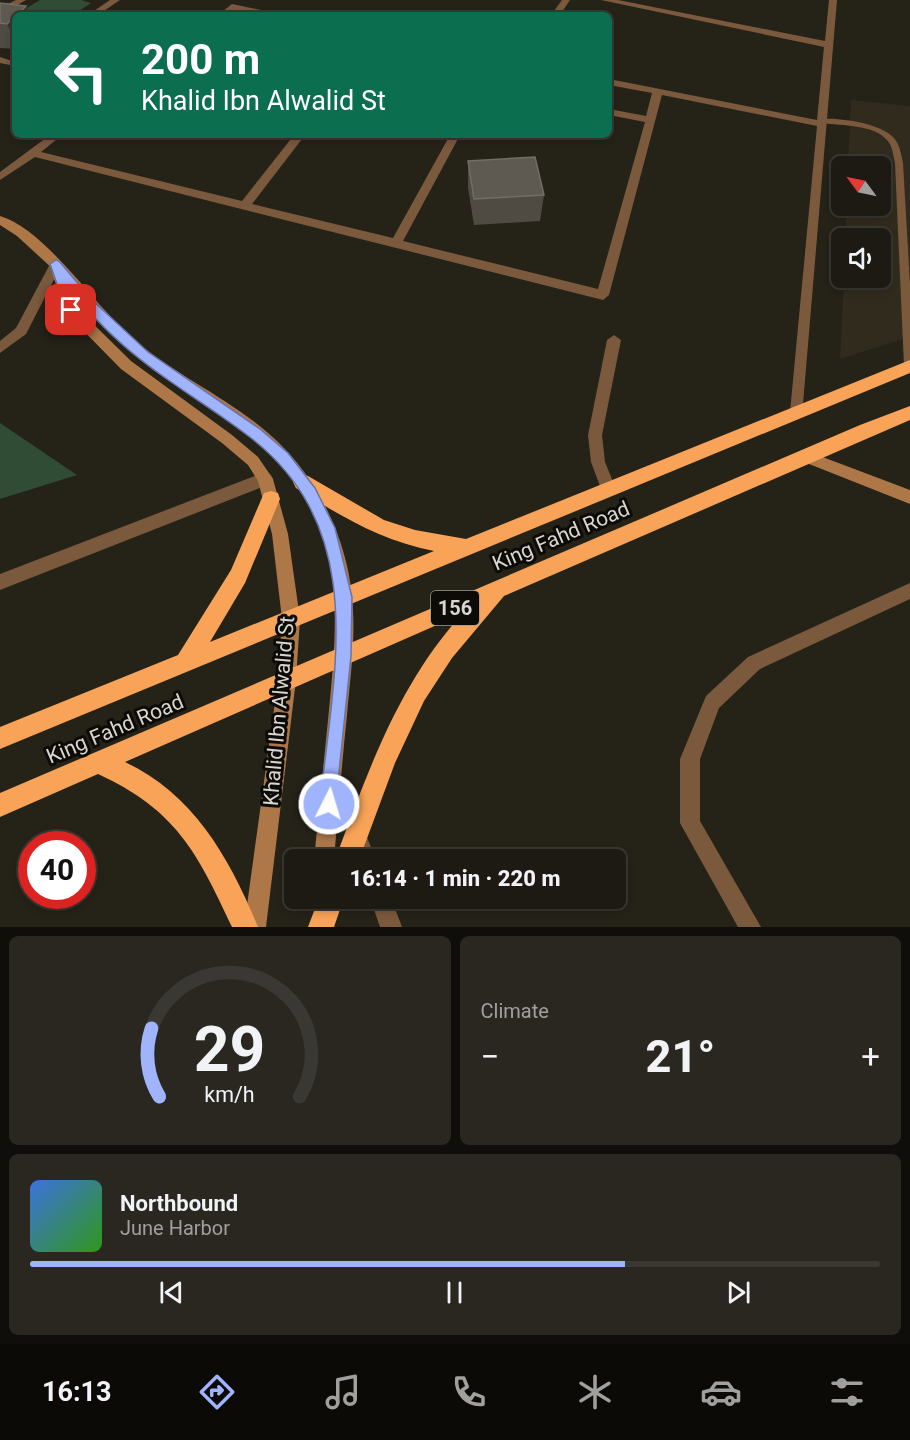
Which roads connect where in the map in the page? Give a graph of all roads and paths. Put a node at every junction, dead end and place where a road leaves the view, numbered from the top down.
1 (22, 0) edge
2 (116, 0) edge
3 (605, 0) edge
4 (834, 0) edge
5 (649, 4) edge
6 (0, 12) edge
7 (97, 12) edge
8 (226, 12) edge
9 (256, 12) edge
10 (830, 45) junction
11 (612, 83) edge
12 (658, 91) junction
13 (612, 113) edge
14 (651, 120) junction
15 (823, 122) junction
16 (53, 138) edge
17 (298, 138) edge
18 (452, 138) edge
19 (33, 153) junction
20 (0, 177) edge
21 (244, 206) junction
22 (0, 220) edge
23 (906, 232) edge
24 (396, 243) junction
25 (56, 264) junction
26 (908, 314) edge
27 (614, 340) dead end
28 (0, 348) edge
29 (910, 366) edge
30 (797, 412) junction
31 (910, 413) edge
32 (804, 456) junction
33 (265, 479) junction
34 (302, 482) junction
35 (608, 489) junction
36 (910, 497) edge
37 (271, 499) junction
38 (467, 547) junction
39 (0, 582) edge
40 (500, 588) junction
41 (910, 591) edge
42 (344, 597) junction
43 (291, 619) junction
44 (343, 656) junction
45 (186, 662) junction
46 (287, 680) junction
47 (0, 738) edge
48 (98, 762) junction
49 (0, 805) edge
50 (356, 834) junction
51 (325, 849) edge
52 (351, 849) edge
53 (362, 849) edge
54 (320, 909) edge
55 (327, 909) edge
56 (384, 909) edge
57 (245, 927) edge
58 (255, 927) edge
59 (319, 927) edge
60 (391, 927) edge
61 (750, 927) edge

1 - 6 street
2 - 7 street
3 - 5 street
4 - 10 street
5 - 10 street
8 - 9 street
10 - 15 street
11 - 12 street
12 - 14 street
12 - 15 street
13 - 14 street
14 - 24 street
15 - 23 lane
15 - 30 street
16 - 19 street
17 - 21 street
18 - 24 street
19 - 20 street
19 - 21 street
21 - 24 street
22 - 25 street, Khalid Ibn Alwalid St
23 - 26 lane
25 - 28 street
25 - 33 street, Khalid Ibn Alwalid St
25 - 34 street, Khalid Ibn Alwalid St
26 - 29 lane
27 - 35 street
29 - 30 highway, King Fahd Road / 156
30 - 35 highway, King Fahd Road / 156
31 - 32 highway, King Fahd Road / 156
32 - 36 street
32 - 40 highway, King Fahd Road / 156
33 - 37 street, Khalid Ibn Alwalid St
33 - 39 street
34 - 38 highway
34 - 42 street, Khalid Ibn Alwalid St
35 - 38 highway, King Fahd Road / 156
37 - 43 street, Khalid Ibn Alwalid St
37 - 45 highway
38 - 42 highway, King Fahd Road / 156
40 - 44 highway, King Fahd Road / 156
40 - 50 highway
41 - 61 street
42 - 43 highway, King Fahd Road / 156
42 - 44 street, Khalid Ibn Alwalid St
43 - 45 highway, King Fahd Road / 156
43 - 46 street, Khalid Ibn Alwalid St
44 - 46 highway, King Fahd Road / 156
44 - 51 street, Khalid Ibn Alwalid St
45 - 47 highway, King Fahd Road / 156
46 - 48 highway, King Fahd Road / 156
46 - 58 street, Khalid Ibn Alwalid St
48 - 49 highway, King Fahd Road / 156
48 - 57 highway
50 - 52 highway
50 - 53 street
54 - 59 street
55 - 59 highway
56 - 60 street

